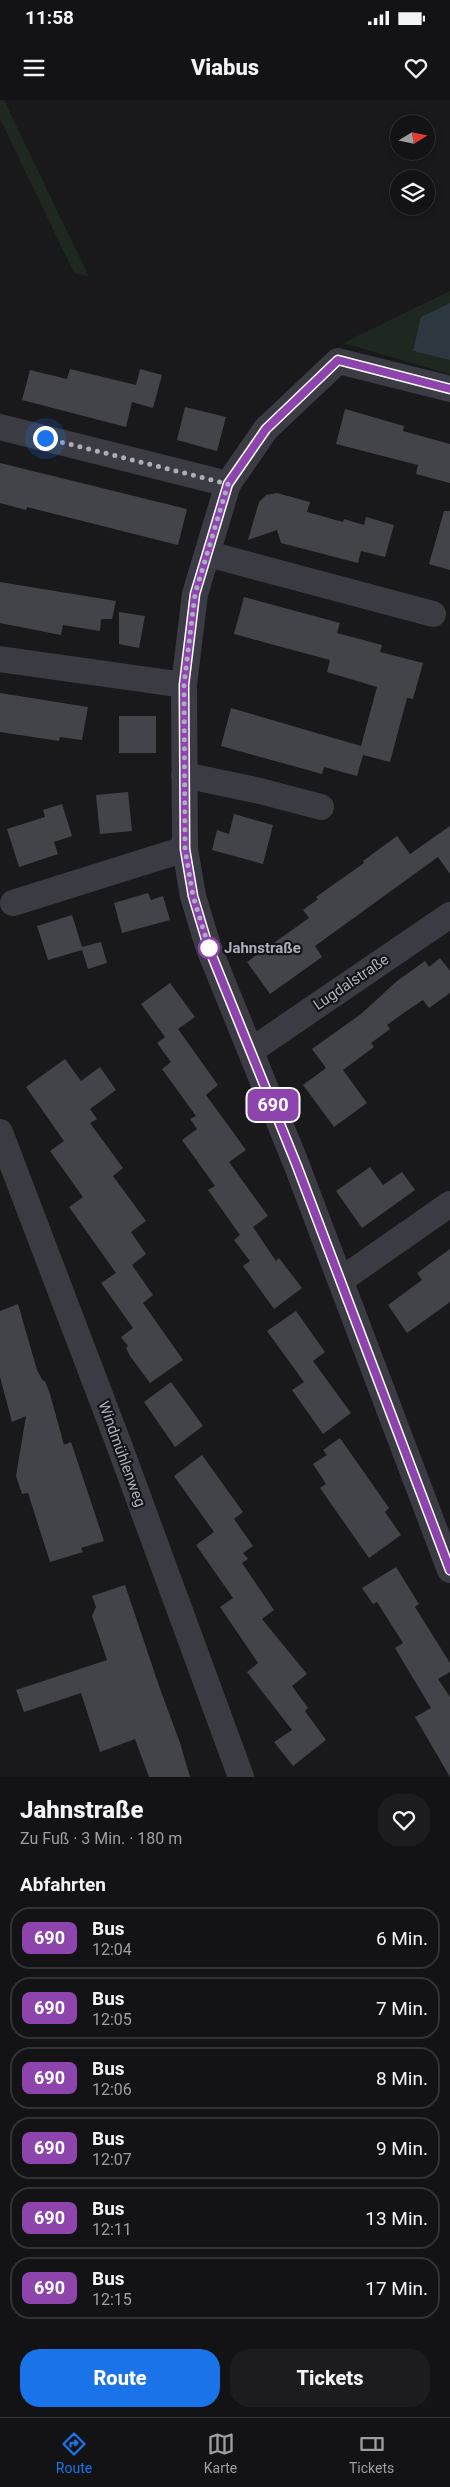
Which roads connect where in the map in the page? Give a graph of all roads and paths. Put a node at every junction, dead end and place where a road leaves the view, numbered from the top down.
1 (450, 389) edge
2 (0, 427) edge
3 (228, 484) junction
4 (208, 554) junction
5 (433, 614) dead end
6 (0, 659) edge
7 (184, 685) junction
8 (184, 775) junction
9 (320, 807) dead end
10 (185, 849) junction
11 (14, 903) dead end
12 (450, 915) edge
13 (252, 1050) junction
14 (0, 1132) edge
15 (450, 1204) edge
16 (341, 1280) junction
17 (450, 1570) edge
18 (240, 1777) edge

1 - 3 street
2 - 3 street
3 - 4 street
4 - 5 street
4 - 7 street
6 - 7 street
7 - 8 street
8 - 9 street
8 - 10 street
10 - 11 street
10 - 13 street
12 - 13 street, Lugdalstraße
13 - 16 street
14 - 18 street, Windmühlenweg
15 - 16 street
16 - 17 street

